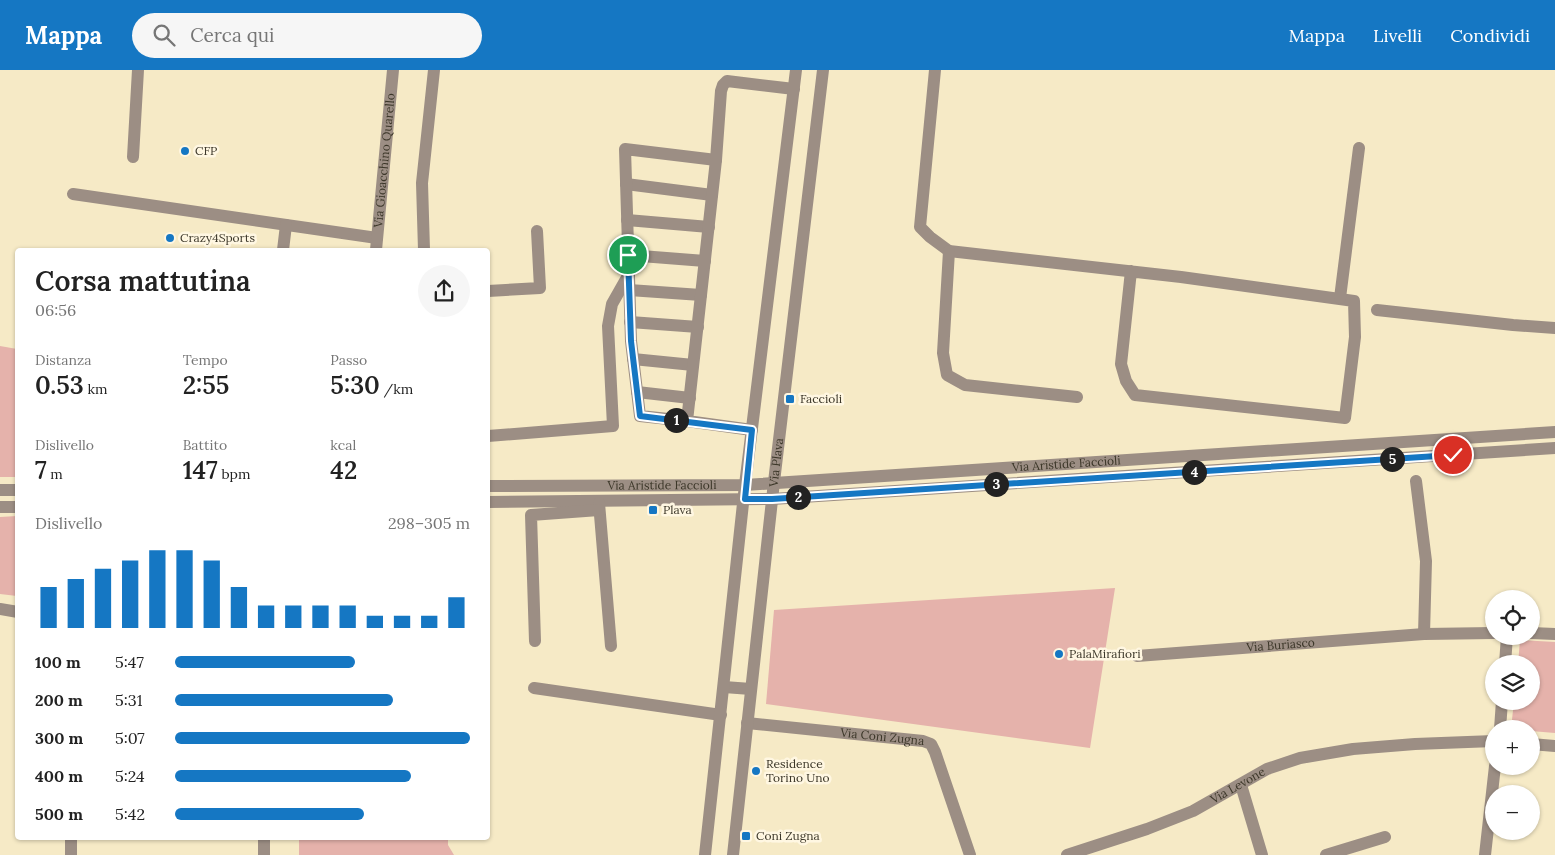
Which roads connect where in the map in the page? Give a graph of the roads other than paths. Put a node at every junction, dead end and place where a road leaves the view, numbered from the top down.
1 (138, 70) edge
2 (393, 70) edge
3 (434, 70) edge
4 (796, 70) edge
5 (823, 70) edge
6 (935, 70) edge
7 (728, 76) edge
8 (794, 89) junction
9 (1359, 148) dead end
10 (133, 157) dead end
11 (716, 160) junction
12 (626, 184) junction
13 (73, 194) dead end
14 (712, 195) junction
15 (627, 220) junction
16 (286, 225) junction
17 (709, 227) junction
18 (537, 231) dead end
19 (376, 244) edge
20 (283, 248) edge
21 (424, 248) edge
22 (949, 251) junction
23 (628, 255) junction
24 (705, 261) junction
25 (1131, 272) junction
26 (629, 274) junction
27 (629, 290) junction
28 (490, 291) edge
29 (701, 295) junction
30 (1340, 298) junction
31 (1377, 310) dead end
32 (630, 322) junction
33 (698, 327) junction
34 (1555, 328) edge
35 (633, 359) junction
36 (693, 364) junction
37 (637, 392) junction
38 (1077, 397) dead end
39 (690, 398) junction
40 (687, 421) junction
41 (752, 430) junction
42 (1555, 432) edge
43 (490, 436) edge
44 (1555, 448) edge
45 (1416, 481) dead end
46 (774, 482) junction
47 (597, 485) junction
48 (745, 485) junction
49 (490, 486) edge
50 (0, 490) edge
51 (15, 490) edge
52 (745, 499) junction
53 (772, 499) junction
54 (490, 502) edge
55 (599, 505) junction
56 (0, 507) edge
57 (15, 507) edge
58 (0, 609) edge
59 (15, 612) edge
60 (1485, 633) edge
61 (1540, 633) edge
62 (1424, 634) junction
63 (1555, 634) edge
64 (535, 641) dead end
65 (611, 646) dead end
66 (1137, 656) dead end
67 (724, 687) junction
68 (534, 688) dead end
69 (751, 689) junction
70 (721, 716) junction
71 (747, 723) junction
72 (1485, 741) edge
73 (1540, 745) edge
74 (1555, 746) edge
75 (1494, 775) edge
76 (1240, 784) junction
77 (1385, 837) dead end
78 (71, 840) edge
79 (264, 840) edge
80 (71, 855) edge
81 (264, 855) edge
82 (705, 855) edge
83 (733, 855) edge
84 (970, 855) edge
85 (1067, 855) edge
86 (1262, 855) edge
87 (1326, 855) edge
88 (1485, 855) edge

1 - 10 street
2 - 19 street, Via Gioacchino Quarello
3 - 21 street
4 - 8 street
5 - 46 street, Via Plava
6 - 22 street
7 - 8 street
7 - 11 street
8 - 41 street
9 - 30 street
11 - 12 street
11 - 14 street
12 - 14 street
12 - 15 street
13 - 16 street
14 - 17 street
15 - 17 street
15 - 23 street
16 - 19 street
16 - 20 street
17 - 24 street
18 - 28 street
22 - 25 street
22 - 38 street
23 - 24 street
23 - 26 street
24 - 29 street
25 - 30 street
25 - 30 street
26 - 27 street
26 - 43 street
27 - 29 street
27 - 32 street
29 - 33 street
31 - 34 street
32 - 33 street
32 - 35 street
33 - 36 street
35 - 36 street
35 - 37 street
36 - 39 street
37 - 39 street
37 - 40 street
39 - 40 street
40 - 41 street
41 - 48 street
42 - 46 street, Via Aristide Faccioli
44 - 53 street, Via Aristide Faccioli
45 - 62 street
46 - 48 street, Via Aristide Faccioli
46 - 53 street, Via Plava
47 - 48 street, Via Aristide Faccioli
47 - 49 street, Via Aristide Faccioli
47 - 55 street
48 - 52 street
50 - 51 street
52 - 53 street, Via Aristide Faccioli
52 - 55 street, Via Aristide Faccioli
52 - 67 street
53 - 69 street, Via Plava
54 - 55 street, Via Aristide Faccioli
55 - 64 street
55 - 65 street
56 - 57 street
58 - 59 street
60 - 62 street, Via Buriasco
61 - 63 street
62 - 66 street, Via Buriasco
67 - 69 street
67 - 70 street
68 - 70 street
69 - 71 street, Via Plava
70 - 82 street
71 - 83 street, Via Plava
71 - 84 street, Via Coni Zugna
72 - 76 street, Via Levone
73 - 74 street
75 - 88 street
76 - 85 street, Via Levone
76 - 86 street
77 - 87 street
78 - 80 street
79 - 81 street

